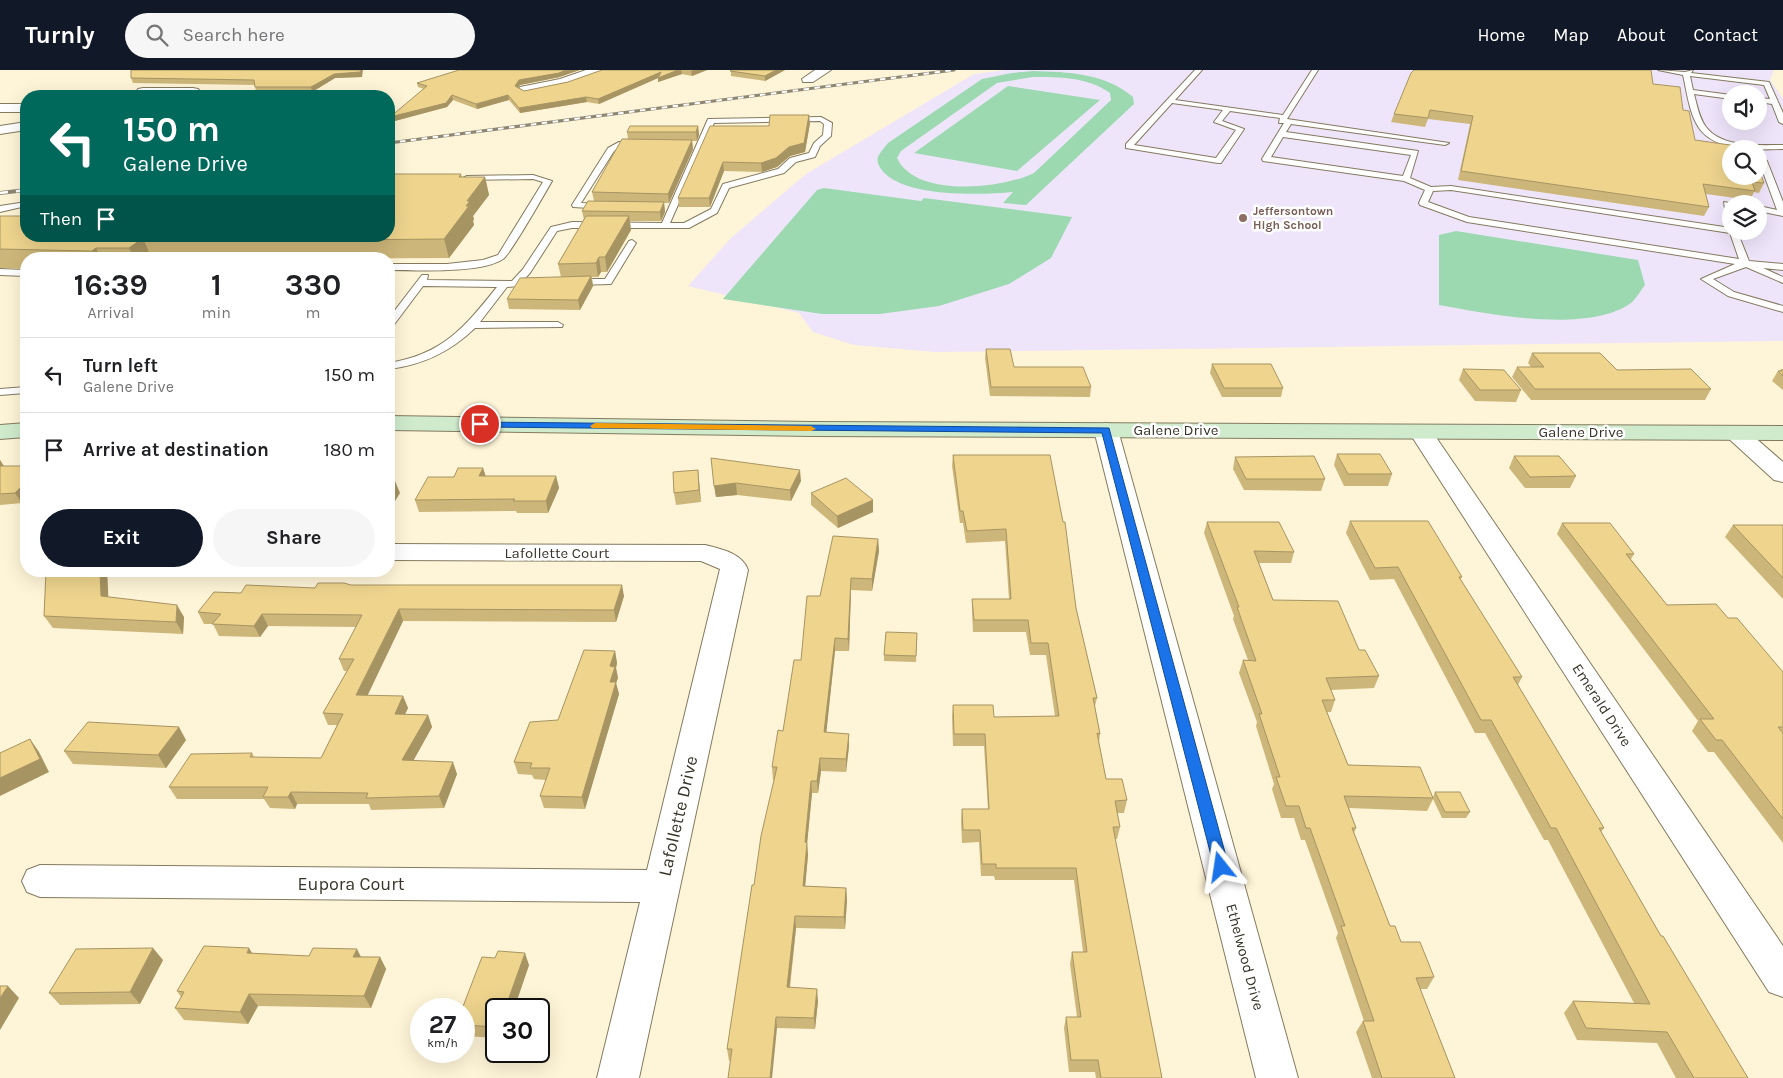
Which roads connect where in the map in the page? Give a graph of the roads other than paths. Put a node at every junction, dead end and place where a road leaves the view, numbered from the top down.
1 (598, 70) edge
2 (825, 70) edge
3 (1199, 70) edge
4 (1315, 70) edge
5 (1660, 70) edge
6 (1688, 75) edge
7 (808, 79) dead end
8 (525, 90) edge
9 (1691, 92) junction
10 (1722, 96) edge
11 (1170, 101) junction
12 (1767, 101) edge
13 (1775, 102) junction
14 (0, 108) edge
15 (20, 108) edge
16 (1228, 109) junction
17 (1287, 119) junction
18 (1783, 122) edge
19 (20, 127) edge
20 (0, 130) edge
21 (1281, 134) junction
22 (649, 144) edge
23 (689, 144) edge
24 (1445, 144) dead end
25 (699, 145) junction
26 (1783, 147) edge
27 (1767, 173) edge
28 (456, 178) edge
29 (1406, 179) junction
30 (1430, 189) junction
31 (20, 205) edge
32 (613, 208) edge
33 (662, 208) edge
34 (672, 208) junction
35 (0, 209) edge
36 (1767, 210) edge
37 (1783, 213) edge
38 (665, 226) junction
39 (1722, 229) edge
40 (1735, 240) edge
41 (632, 243) dead end
42 (1744, 263) junction
43 (395, 267) edge
44 (434, 267) junction
45 (1783, 267) edge
46 (0, 272) edge
47 (20, 273) edge
48 (1783, 280) edge
49 (421, 283) junction
50 (534, 283) edge
51 (562, 283) edge
52 (504, 284) junction
53 (515, 284) junction
54 (1783, 309) edge
55 (395, 316) edge
56 (472, 324) junction
57 (558, 325) dead end
58 (395, 365) edge
59 (20, 390) edge
60 (0, 392) edge
61 (395, 423) edge
62 (20, 430) edge
63 (1106, 430) junction
64 (0, 432) edge
65 (1420, 432) junction
66 (1736, 433) junction
67 (1783, 433) edge
68 (1783, 475) edge
69 (395, 552) edge
70 (723, 560) joint
71 (40, 881) dead end
72 (662, 886) junction
73 (1783, 979) edge
74 (618, 1078) edge
75 (1277, 1078) edge

1 - 8 street
2 - 7 street
3 - 11 lane
4 - 17 lane
5 - 6 lane
6 - 9 lane
6 - 13 lane
9 - 10 lane
9 - 26 lane
11 - 16 lane
11 - 16 lane
12 - 13 lane
13 - 18 lane
14 - 15 street
16 - 17 lane
17 - 21 lane
17 - 24 lane
19 - 20 street
21 - 29 lane
21 - 29 lane
22 - 32 lane
23 - 25 lane
25 - 34 lane
25 - 38 lane
27 - 37 lane
28 - 44 lane
29 - 30 lane
30 - 39 lane
30 - 42 lane
31 - 35 lane
33 - 34 lane
34 - 38 lane
36 - 37 lane
38 - 53 lane
40 - 42 lane
41 - 51 lane
42 - 45 lane
42 - 48 lane
42 - 54 lane
43 - 44 lane
44 - 49 lane
46 - 47 lane
49 - 52 lane
49 - 55 lane
50 - 53 lane
52 - 53 lane
52 - 56 lane
56 - 57 lane
56 - 58 lane
59 - 60 lane
61 - 63 street, Galene Drive
62 - 64 street
63 - 65 street, Galene Drive
63 - 75 street, Ethelwood Drive
65 - 66 street, Galene Drive
65 - 73 street, Emerald Drive
66 - 67 street, Galene Drive
66 - 68 street
69 - 70 street, Lafollette Court
70 - 72 street, Lafollette Drive
71 - 72 street, Eupora Court
72 - 74 street, Lafollette Drive

